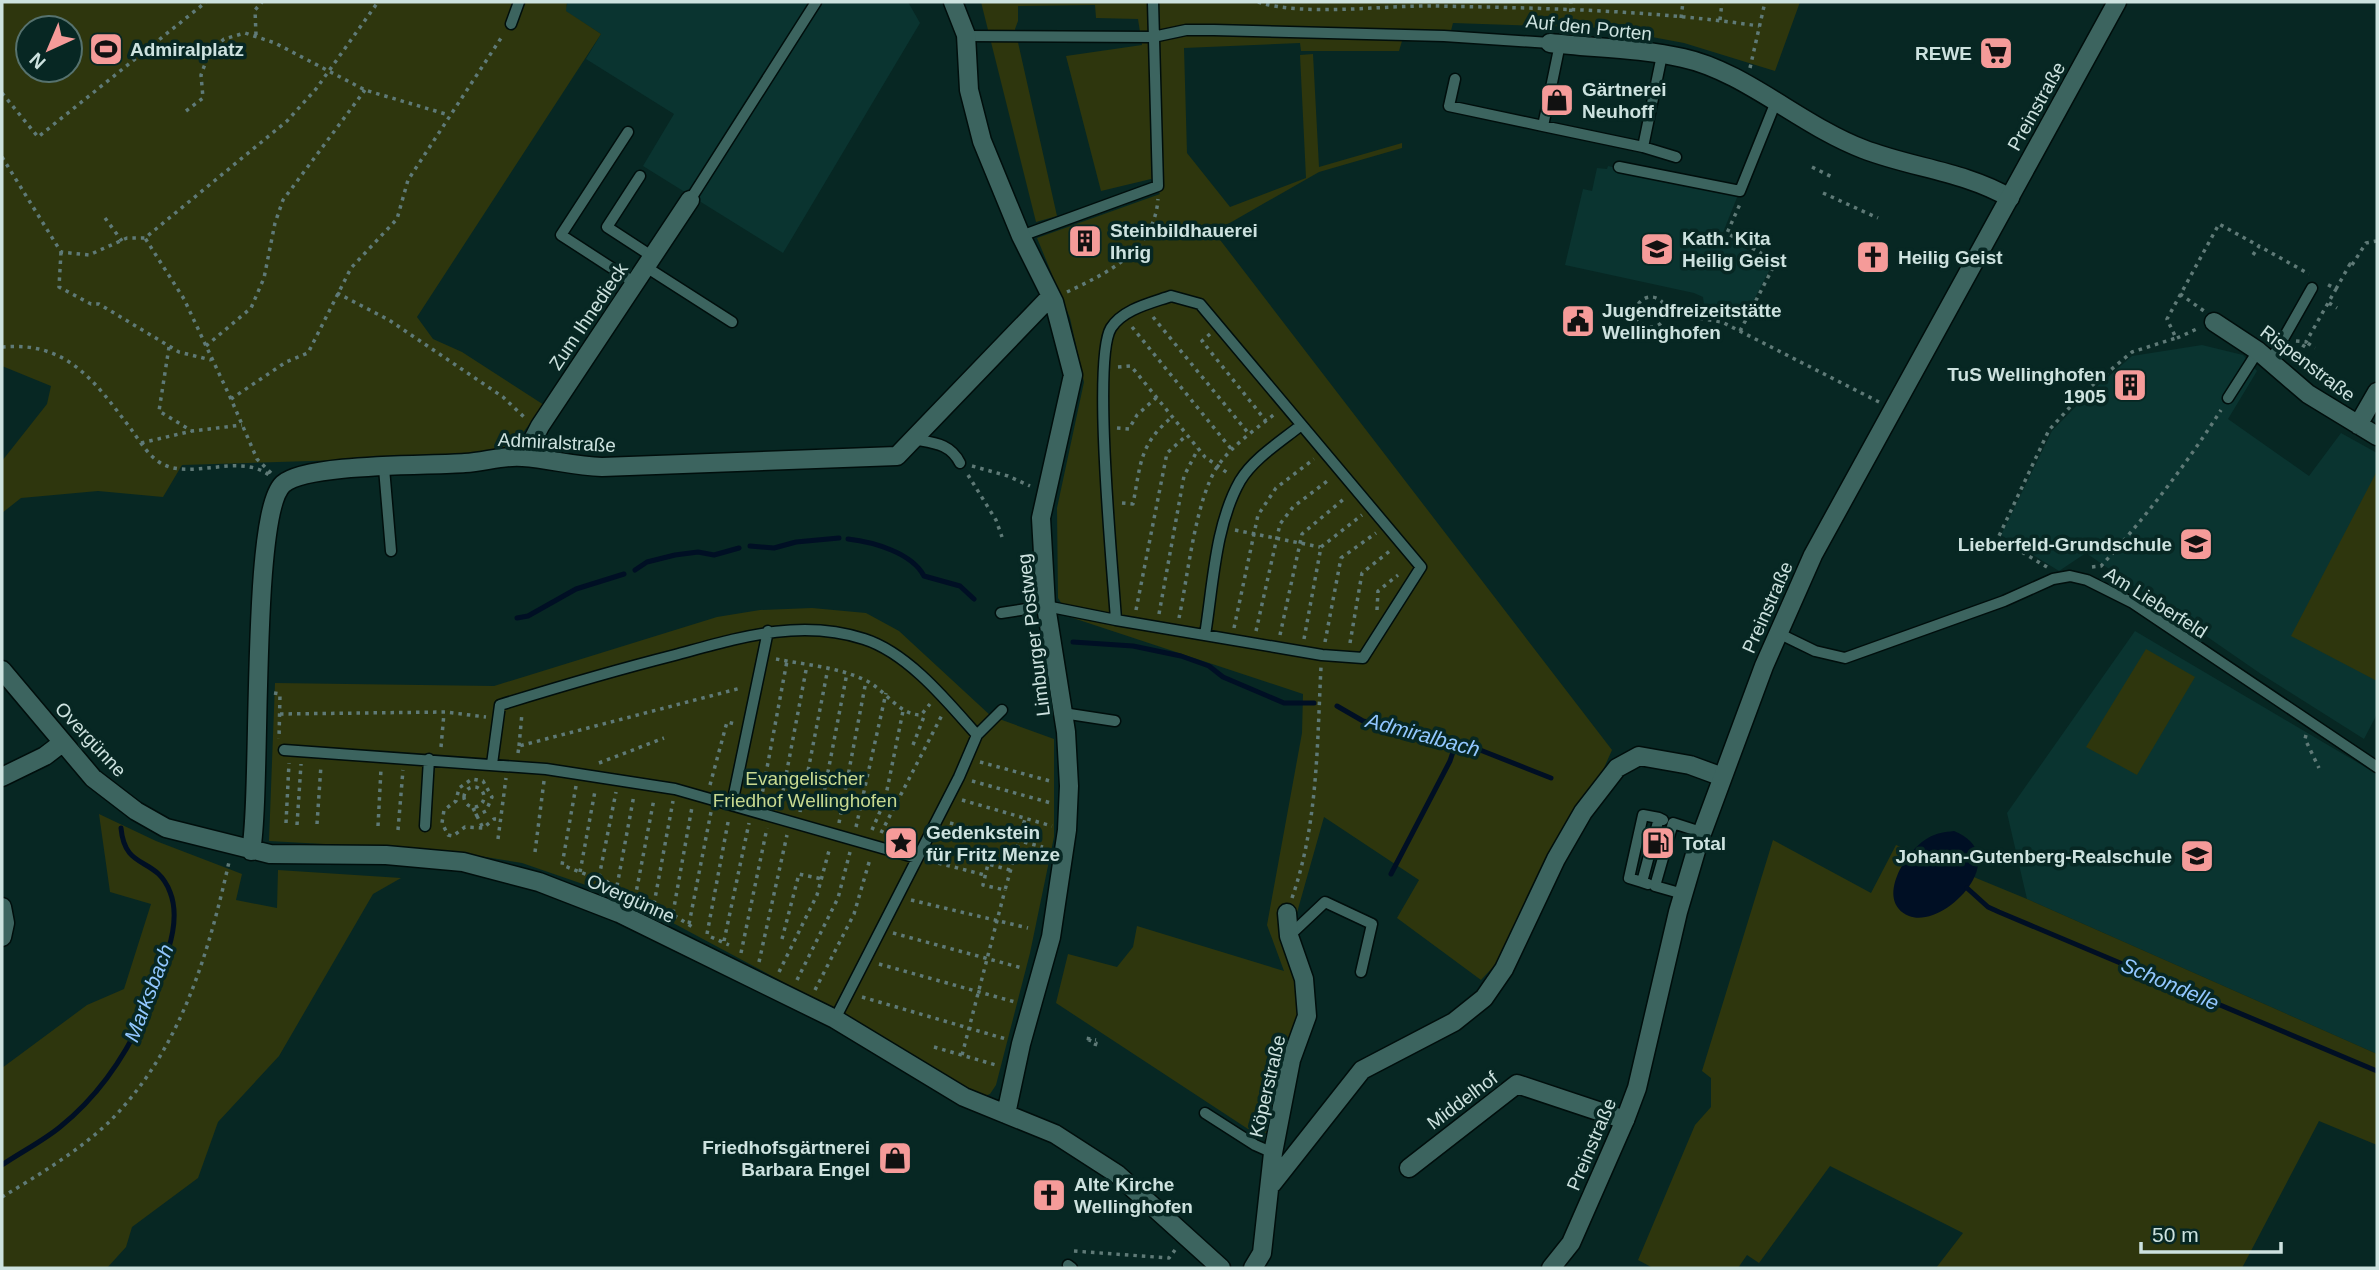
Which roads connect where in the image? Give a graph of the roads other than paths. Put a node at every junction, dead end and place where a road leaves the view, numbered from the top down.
1 (519, 2) edge
2 (816, 2) edge
3 (953, 2) edge
4 (1153, 2) edge
5 (2118, 2) edge
6 (511, 24) road end
7 (966, 36) junction
8 (1153, 37) junction
9 (1555, 44) junction
10 (1662, 55) junction
11 (1455, 79) dead end
12 (1775, 104) junction
13 (1543, 126) junction
14 (628, 132) dead end
15 (1643, 147) junction
16 (1676, 157) dead end
17 (1619, 167) dead end
18 (640, 176) dead end
19 (2010, 198) junction
20 (690, 200) joint
21 (1021, 236) junction
22 (650, 262) junction
23 (635, 283) junction
24 (2312, 288) dead end
25 (1052, 299) junction
26 (733, 322) dead end
27 (2214, 322) road end
28 (2264, 356) junction
29 (2377, 392) edge
30 (2228, 398) road end
31 (2358, 425) junction
32 (1300, 426) junction
33 (2377, 436) edge
34 (913, 439) junction
35 (524, 457) junction
36 (960, 463) road end
37 (384, 468) junction
38 (391, 551) dead end
39 (1046, 606) junction
40 (1001, 612) dead end
41 (1116, 620) junction
42 (768, 631) junction
43 (1778, 633) junction
44 (1205, 635) junction
45 (2, 670) edge
46 (1002, 710) dead end
47 (1063, 713) junction
48 (1115, 721) dead end
49 (976, 735) junction
50 (62, 743) junction
51 (287, 750) road end
52 (434, 760) junction
53 (492, 764) junction
54 (2377, 767) edge
55 (1720, 776) junction
56 (2, 777) edge
57 (732, 804) junction
58 (1659, 818) junction
59 (1672, 823) junction
60 (425, 826) dead end
61 (1702, 832) junction
62 (251, 851) junction
63 (917, 858) junction
64 (1642, 882) junction
65 (1655, 886) junction
66 (1683, 894) junction
67 (2, 907) edge
68 (1287, 913) road end
69 (1289, 936) junction
70 (2, 937) edge
71 (1361, 972) dead end
72 (835, 1018) junction
73 (1205, 1113) dead end
74 (1006, 1114) junction
75 (1625, 1120) junction
76 (1273, 1153) junction
77 (1409, 1168) dead end
78 (1272, 1184) junction
79 (1209, 1265) edge
80 (1254, 1268) edge
81 (1551, 1268) edge

1 - 6 lane
2 - 20 lane
3 - 7 street, Limburger Postweg
4 - 8 lane
5 - 19 street, Preinstraße
7 - 8 lane, Auf den Porten
7 - 21 street, Limburger Postweg
8 - 9 lane, Auf den Porten
8 - 21 lane
9 - 10 street, Auf den Porten
9 - 13 lane
10 - 12 street, Auf den Porten
10 - 15 lane
11 - 13 lane
12 - 17 lane
12 - 19 street, Auf den Porten
13 - 15 lane
14 - 23 lane
15 - 16 lane
18 - 22 lane
19 - 43 street, Preinstraße
20 - 22 street, Zum Ihnedieck
21 - 25 street, Limburger Postweg
22 - 23 street, Zum Ihnedieck
22 - 26 lane
23 - 35 street, Zum Ihnedieck
24 - 28 lane
25 - 34 street, Admiralstraße
25 - 39 street, Limburger Postweg
27 - 28 street, Rispenstraße
28 - 30 lane
28 - 31 street, Rispenstraße
29 - 31 street
31 - 33 street, Rispenstraße
32 - 41 lane
32 - 44 lane
32 - 44 lane
34 - 35 street, Admiralstraße
34 - 36 lane
35 - 37 street, Admiralstraße
37 - 38 lane
37 - 62 street, Admiralstraße
39 - 40 lane
39 - 41 lane
39 - 47 street, Limburger Postweg
41 - 44 lane
42 - 49 lane
42 - 53 lane
42 - 57 lane
43 - 54 lane, Am Lieberfeld
43 - 55 street, Preinstraße
45 - 50 street, Overgünne
46 - 49 lane
47 - 48 lane
47 - 74 street, Limburger Postweg
49 - 63 lane
50 - 56 street
50 - 62 street, Overgünne
51 - 52 lane
52 - 53 lane
52 - 60 lane
53 - 57 lane
55 - 61 street, Preinstraße
55 - 78 street
57 - 63 lane
58 - 59 lane
58 - 64 lane
58 - 64 lane
59 - 61 lane
59 - 65 lane
61 - 66 street, Preinstraße
62 - 72 street, Overgünne
63 - 72 lane
64 - 65 lane
65 - 66 lane
66 - 75 street, Preinstraße
67 - 70 street
68 - 69 street, Köperstraße
69 - 71 lane
69 - 76 street, Köperstraße
72 - 74 street, Overgünne
73 - 76 lane
74 - 79 street, Overgünne
75 - 77 street, Middelhof
75 - 81 street, Preinstraße
76 - 78 street, Köperstraße
78 - 80 street, Köperstraße

